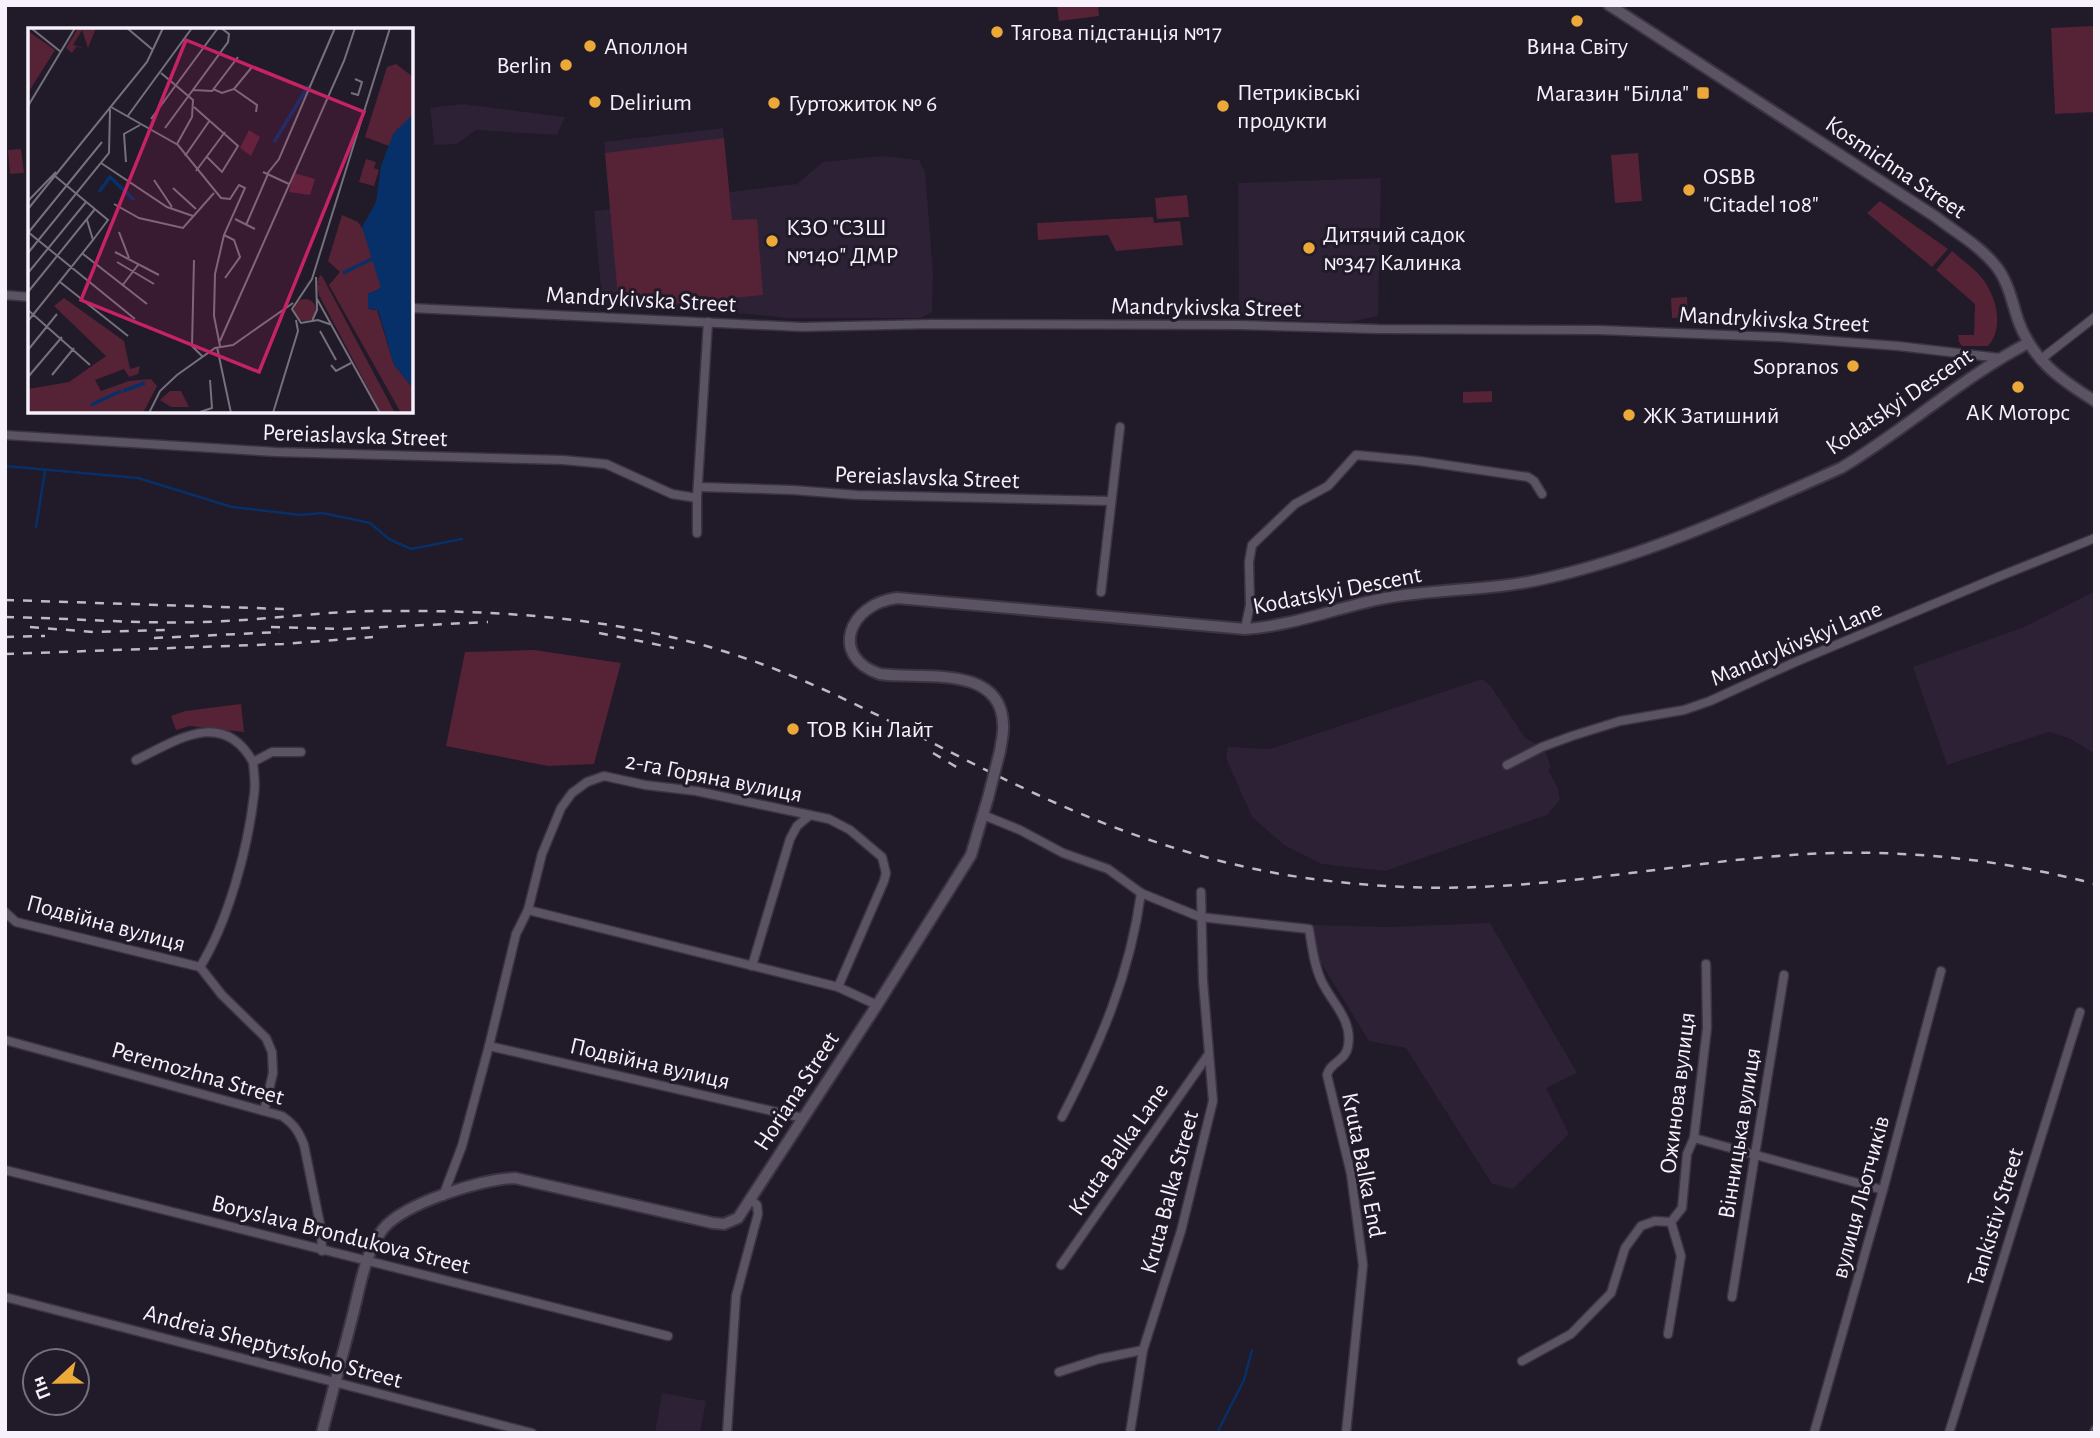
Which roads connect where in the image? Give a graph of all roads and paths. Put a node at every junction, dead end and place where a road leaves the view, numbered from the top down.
1 (1609, 5) edge
2 (1620, 10) edge
3 (5, 295) edge
4 (28, 297) edge
5 (413, 308) edge
6 (2095, 317) edge
7 (708, 321) junction
8 (2028, 343) junction
9 (2000, 358) junction
10 (2039, 360) junction
11 (2095, 401) edge
12 (1121, 427) dead end
13 (5, 435) edge
14 (699, 487) junction
15 (1542, 494) dead end
16 (697, 498) junction
17 (1111, 501) junction
18 (697, 533) dead end
19 (2095, 538) edge
20 (1101, 592) dead end
21 (1245, 629) junction
22 (301, 752) dead end
23 (136, 760) dead end
24 (253, 762) junction
25 (1507, 765) dead end
26 (988, 798) joint
27 (810, 815) junction
28 (983, 815) junction
29 (1201, 892) dead end
30 (1142, 893) junction
31 (528, 910) junction
32 (5, 912) edge
33 (1200, 917) junction
34 (1706, 964) dead end
35 (752, 966) junction
36 (200, 967) junction
37 (1941, 971) dead end
38 (1784, 975) dead end
39 (838, 987) junction
40 (877, 1005) junction
41 (2080, 1012) dead end
42 (5, 1040) edge
43 (489, 1046) junction
44 (1208, 1055) junction
45 (264, 1111) junction
46 (1062, 1116) dead end
47 (803, 1118) junction
48 (1694, 1138) junction
49 (1755, 1154) junction
50 (5, 1170) edge
51 (1884, 1190) junction
52 (443, 1196) junction
53 (751, 1200) junction
54 (1671, 1222) junction
55 (322, 1251) junction
56 (368, 1259) junction
57 (1061, 1265) dead end
58 (5, 1297) edge
59 (1732, 1297) dead end
60 (1668, 1334) dead end
61 (668, 1336) dead end
62 (1143, 1350) junction
63 (1522, 1361) dead end
64 (1059, 1372) dead end
65 (335, 1383) junction
66 (322, 1433) edge
67 (532, 1433) edge
68 (727, 1433) edge
69 (1130, 1433) edge
70 (1346, 1433) edge
71 (1814, 1433) edge
72 (1949, 1433) edge

1 - 2 street, Kosmichna Street
2 - 8 street, Kosmichna Street
3 - 4 street
5 - 7 street, Mandrykivska Street
6 - 10 street
7 - 9 street, Mandrykivska Street
7 - 14 street
8 - 9 street, Kodatskyi Descent
8 - 10 street, Kosmichna Street
9 - 21 street, Kodatskyi Descent
10 - 11 street, Kosmichna Street
12 - 17 street
13 - 16 street, Pereiaslavska Street
14 - 16 street
14 - 17 street, Pereiaslavska Street
15 - 21 street
16 - 18 street
17 - 20 street
19 - 25 street, Mandrykivskyi Lane
21 - 26 street, Kodatskyi Descent, bridge
22 - 24 street
23 - 24 street
24 - 36 street, Подвійна вулиця
26 - 28 street, Horiana Street
27 - 31 street, 2-га Горяна вулиця
27 - 35 street, 2-га Горяна вулиця
27 - 39 street, 2-га Горяна вулиця
28 - 30 street
28 - 40 street, Horiana Street
29 - 33 street
30 - 33 street
30 - 46 street
31 - 35 street
31 - 43 street, 2-га Горяна вулиця
32 - 36 street, Подвійна вулиця
33 - 44 street, Kruta Balka Street
33 - 70 street, Kruta Balka End
34 - 48 street, Ожинова вулиця
35 - 39 street
36 - 45 street, Подвійна вулиця
37 - 51 street, вулиця Льотчиків
38 - 49 street, Вінницька вулиця
39 - 40 street
40 - 47 street, Horiana Street
41 - 72 street, Tankistiv Street
42 - 45 street, Peremozhna Street
43 - 47 street, Подвійна вулиця
43 - 52 street, 2-га Горяна вулиця
44 - 57 street, Kruta Balka Lane
44 - 62 street, Kruta Balka Street
45 - 55 street, Peremozhna Street
47 - 53 street, Horiana Street
48 - 49 street
48 - 54 street, Ожинова вулиця
49 - 51 street
49 - 59 street, Вінницька вулиця
50 - 55 street, Boryslava Brondukova Street
51 - 71 street, вулиця Льотчиків
52 - 53 street
52 - 56 street
53 - 68 street
54 - 60 street
54 - 63 street
55 - 56 street, Boryslava Brondukova Street
56 - 61 street, Boryslava Brondukova Street
56 - 65 street
58 - 65 street, Andreia Sheptytskoho Street
62 - 64 street
62 - 69 street, Kruta Balka Street
65 - 66 street
65 - 67 street, Andreia Sheptytskoho Street

